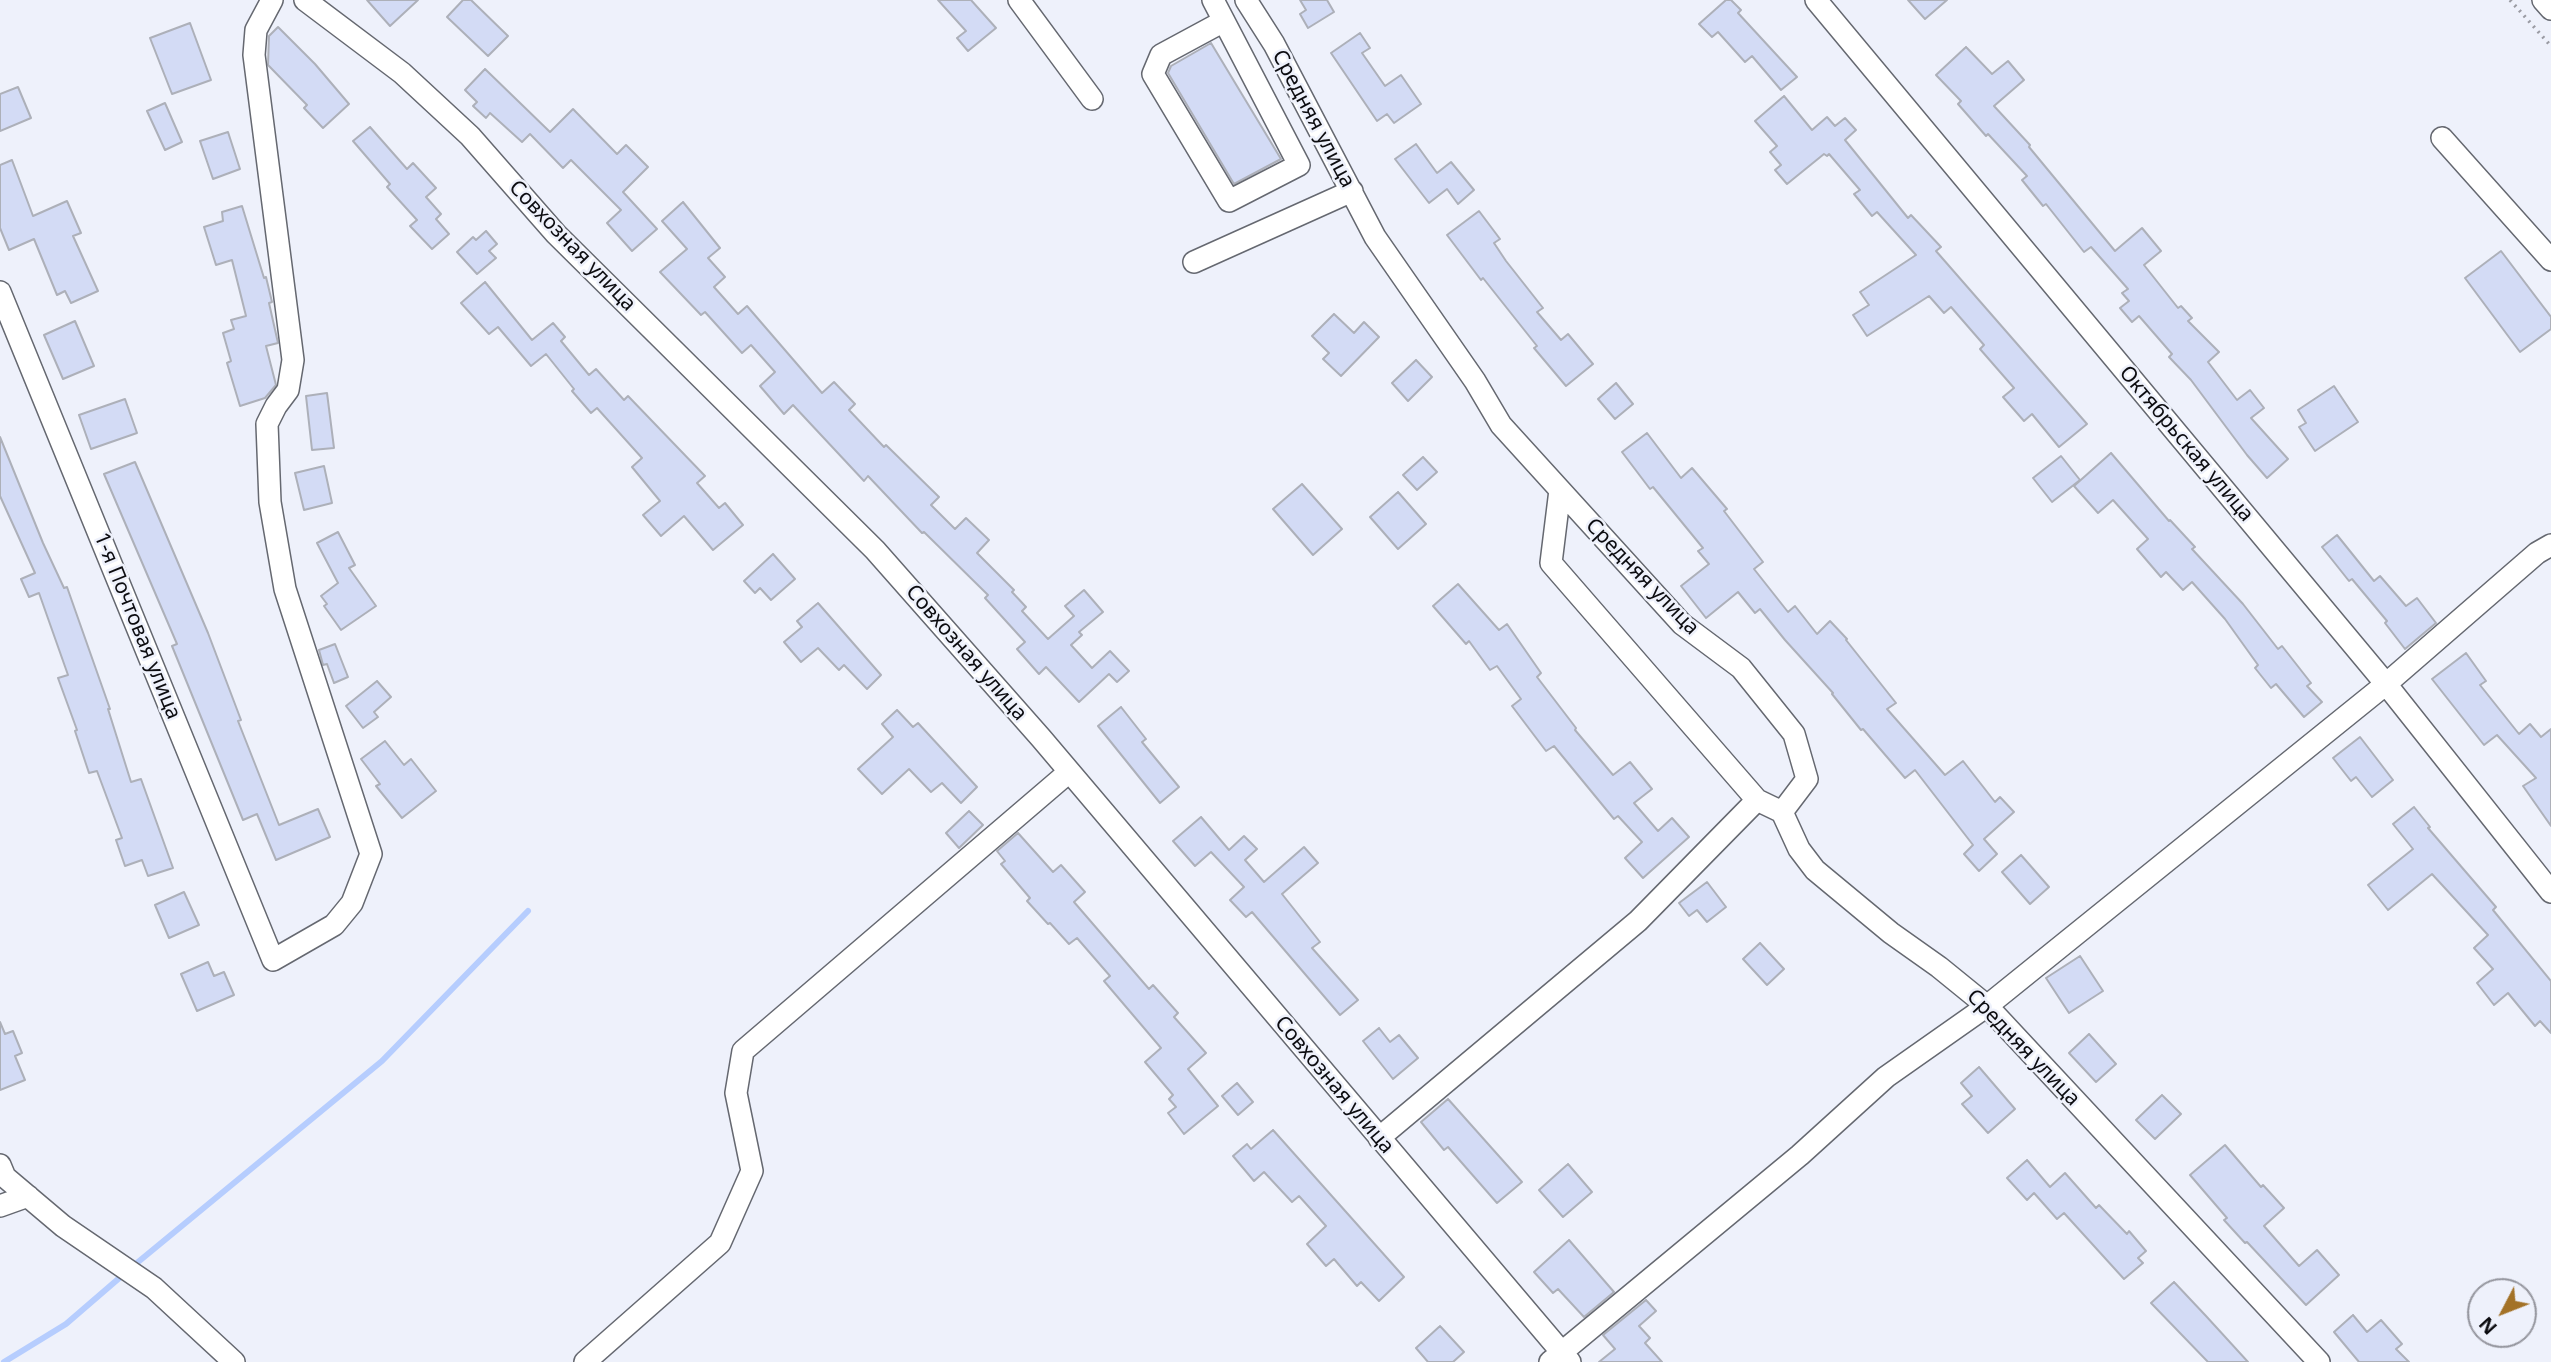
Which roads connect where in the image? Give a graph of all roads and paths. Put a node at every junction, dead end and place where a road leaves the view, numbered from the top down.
1 (272, 0) edge
2 (305, 0) edge
3 (1019, 0) edge
4 (1213, 0) edge
5 (1246, 0) edge
6 (1816, 0) edge
7 (2510, 0) edge
8 (2543, 0) edge
9 (2551, 9) edge
10 (1224, 21) junction
11 (2551, 46) edge
12 (1092, 99) dead end
13 (2442, 138) dead end
14 (1352, 191) junction
15 (2551, 260) edge
16 (1194, 262) dead end
17 (0, 292) edge
18 (1559, 490) junction
19 (2551, 545) edge
20 (2386, 684) junction
21 (1069, 772) junction
22 (1757, 800) junction
23 (1782, 811) junction
24 (2551, 892) edge
25 (1987, 1006) junction
26 (1379, 1138) junction
27 (3, 1171) edge
28 (28, 1196) junction
29 (0, 1206) edge
30 (1561, 1359) edge
31 (234, 1362) edge
32 (586, 1362) edge
33 (2319, 1362) edge

1 - 17 street, 1-я Почтовая улица
2 - 21 street, Совхозная улица
3 - 12 street
4 - 10 street
5 - 14 street, Средняя улица
6 - 20 street, Октябрьская улица
7 - 11 path
8 - 9 street
10 - 10 street
13 - 15 street
14 - 16 street
14 - 18 street, Средняя улица
18 - 22 street
18 - 23 street, Средняя улица
19 - 20 street
20 - 24 street, Октябрьская улица
20 - 25 street
21 - 26 street, Совхозная улица
21 - 32 street
22 - 23 street
22 - 26 street
23 - 25 street, Средняя улица
25 - 30 street
25 - 33 street, Средняя улица
26 - 30 street, Совхозная улица
27 - 28 street
28 - 29 street
28 - 31 street

